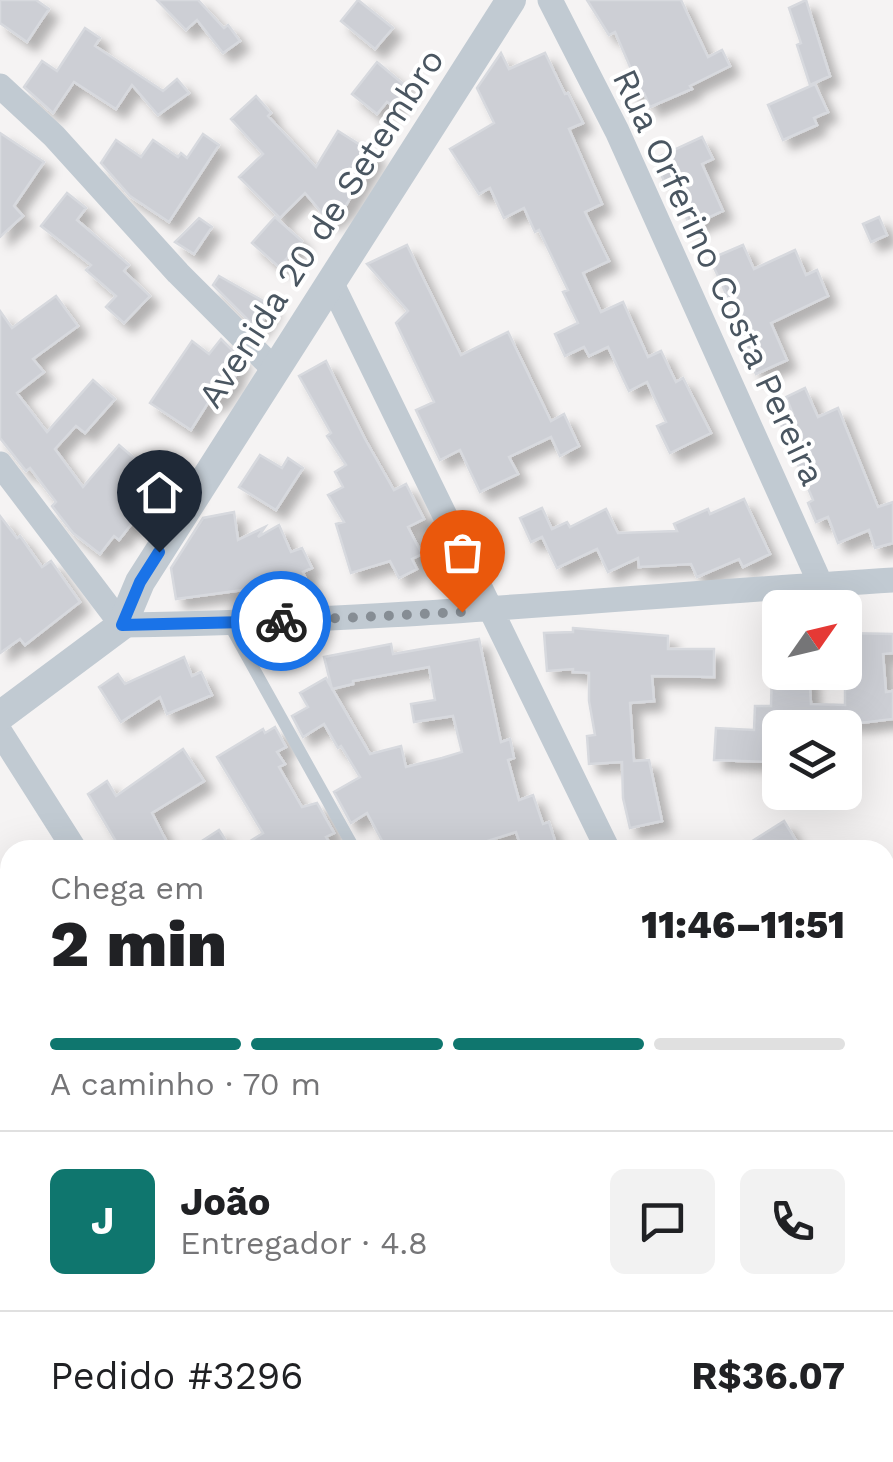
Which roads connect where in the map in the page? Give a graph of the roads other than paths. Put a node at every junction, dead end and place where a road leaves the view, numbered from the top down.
1 (511, 0) edge
2 (550, 0) edge
3 (0, 86) edge
4 (331, 282) junction
5 (275, 370) junction
6 (0, 464) edge
7 (893, 580) edge
8 (820, 585) junction
9 (491, 610) junction
10 (229, 624) junction
11 (122, 625) junction
12 (0, 716) edge
13 (0, 732) edge
14 (70, 840) edge
15 (350, 840) edge
16 (603, 840) edge

1 - 4 street, Avenida 20 de Setembro
2 - 8 street, Rua Orferino Costa Pereira
3 - 5 street
4 - 5 street, Avenida 20 de Setembro
4 - 9 street
5 - 11 street, Avenida 20 de Setembro
6 - 11 street
7 - 8 street
8 - 9 street
9 - 10 street
9 - 16 street
10 - 11 street
10 - 15 lane
11 - 12 street, Avenida 20 de Setembro
13 - 14 street

